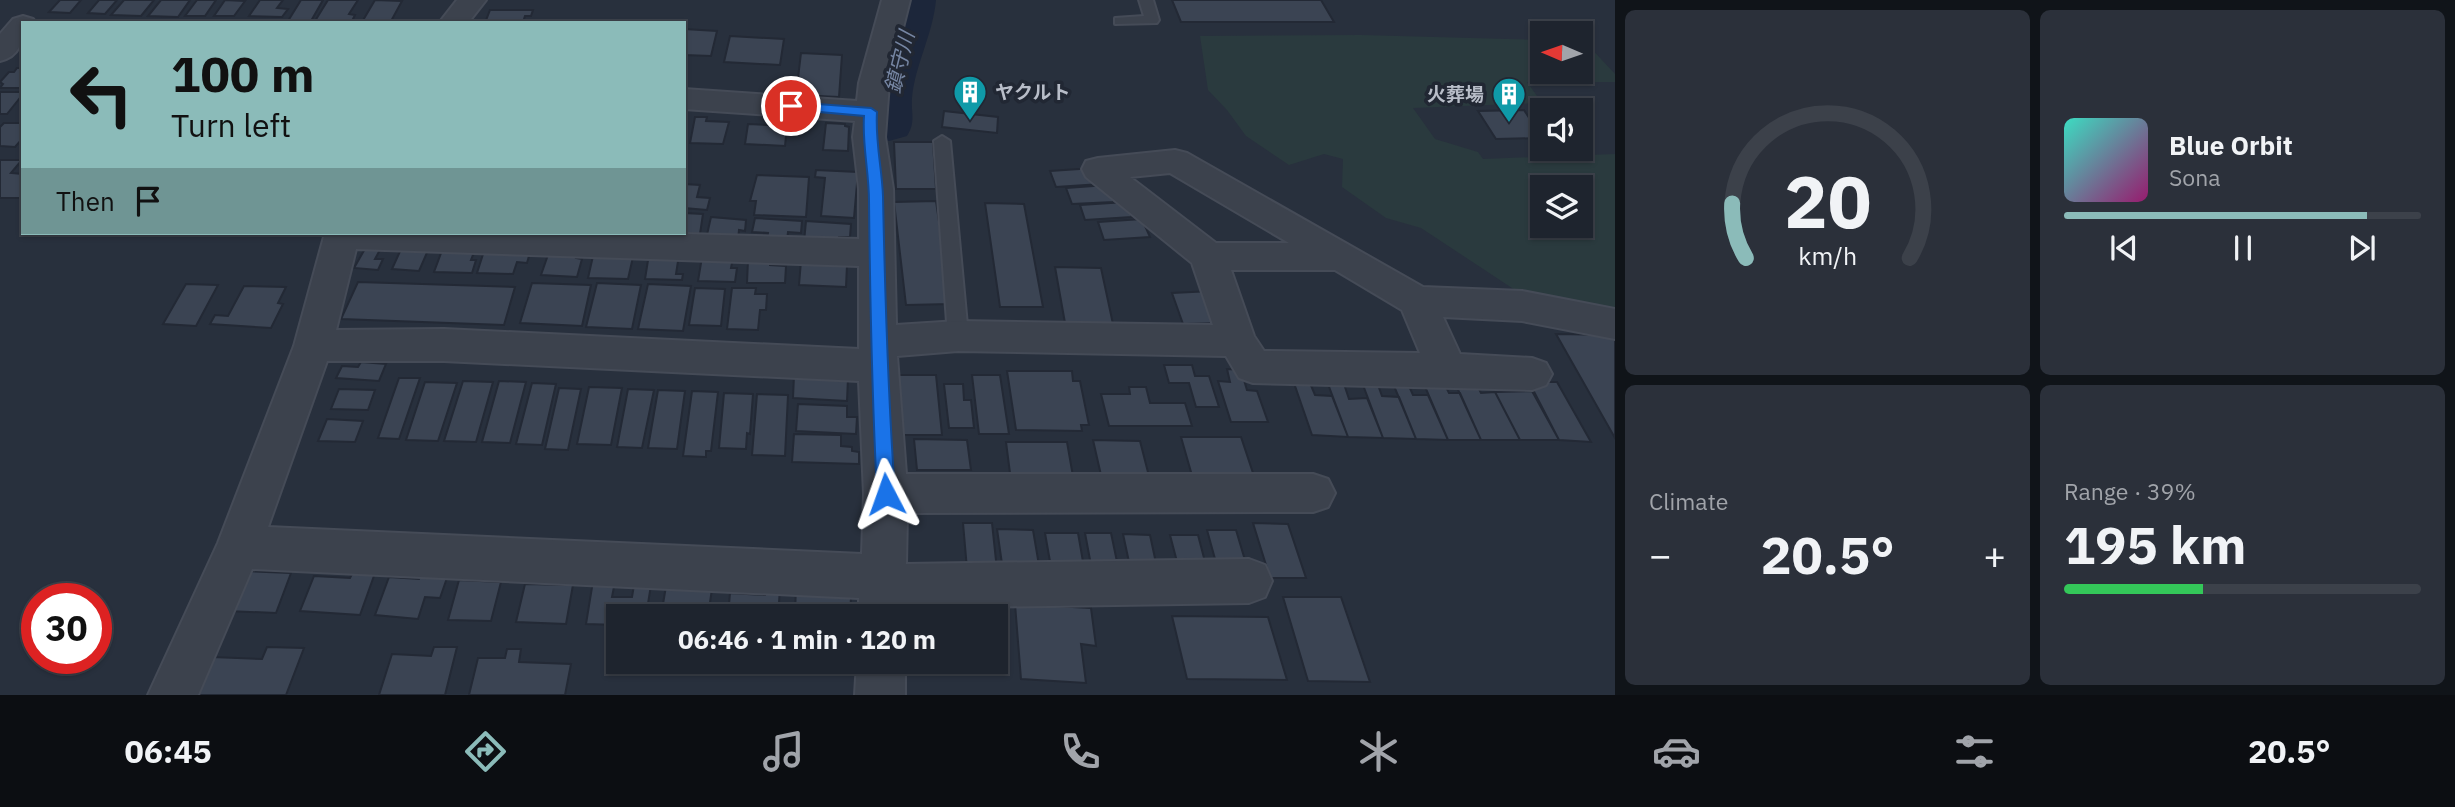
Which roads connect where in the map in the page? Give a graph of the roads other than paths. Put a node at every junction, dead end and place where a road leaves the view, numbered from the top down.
1 (472, 0) edge
2 (896, 0) edge
3 (1146, 0) edge
4 (455, 21) edge
5 (1120, 21) dead end
6 (21, 27) edge
7 (0, 53) edge
8 (21, 55) edge
9 (686, 99) edge
10 (871, 112) junction
11 (942, 141) dead end
12 (341, 235) edge
13 (369, 235) edge
14 (877, 253) junction
15 (1208, 256) junction
16 (1341, 257) junction
17 (1418, 301) junction
18 (1615, 324) edge
19 (958, 336) junction
20 (1237, 341) junction
21 (313, 346) junction
22 (879, 354) junction
23 (1447, 370) junction
24 (1532, 374) dead end
25 (1313, 493) dead end
26 (886, 494) junction
27 (239, 547) junction
28 (1249, 581) dead end
29 (882, 596) edge
30 (881, 674) edge
31 (173, 695) edge
32 (880, 695) edge

1 - 4 street
2 - 10 street
3 - 5 lane
6 - 7 street
7 - 8 street
9 - 10 street
10 - 14 street
11 - 19 lane
12 - 21 street
13 - 14 street
14 - 22 street
15 - 16 street
15 - 16 street
15 - 20 street
16 - 17 street
17 - 18 street
17 - 23 street
19 - 20 street
19 - 22 street
20 - 23 street
21 - 22 street
21 - 27 street
22 - 26 street
23 - 24 street
25 - 26 street
26 - 29 street
27 - 29 street
27 - 31 street
28 - 29 street
30 - 32 street

